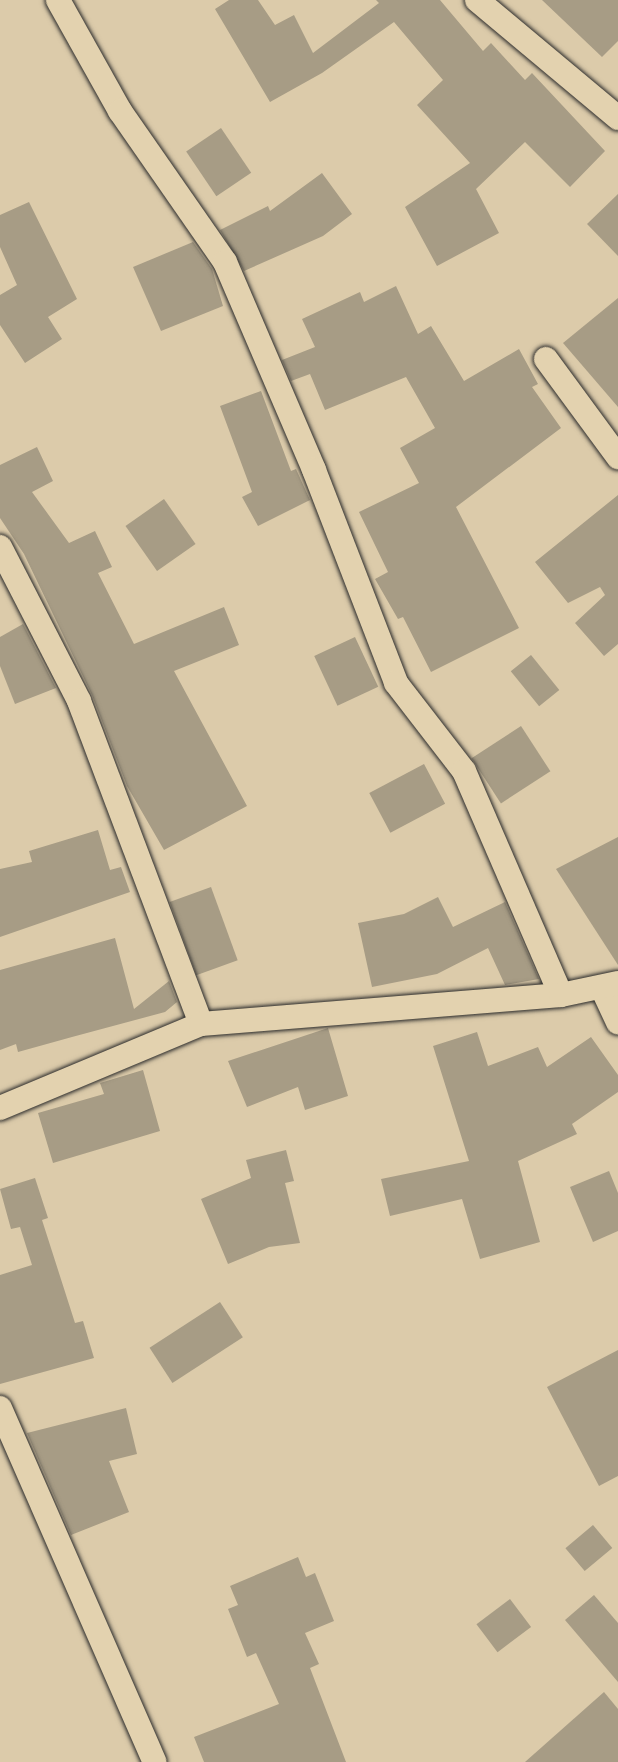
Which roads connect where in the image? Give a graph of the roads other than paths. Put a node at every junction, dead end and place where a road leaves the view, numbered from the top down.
1 (58, 0) edge
2 (477, 0) edge
3 (618, 118) edge
4 (546, 359) dead end
5 (618, 457) edge
6 (0, 547) edge
7 (610, 986) edge
8 (561, 995) junction
9 (618, 1023) edge
10 (201, 1024) junction
11 (0, 1108) edge
12 (0, 1408) edge
13 (155, 1762) edge

1 - 8 street
2 - 3 street
4 - 5 street
6 - 10 street
7 - 8 street
7 - 9 street
8 - 10 street
10 - 11 street
12 - 13 street

